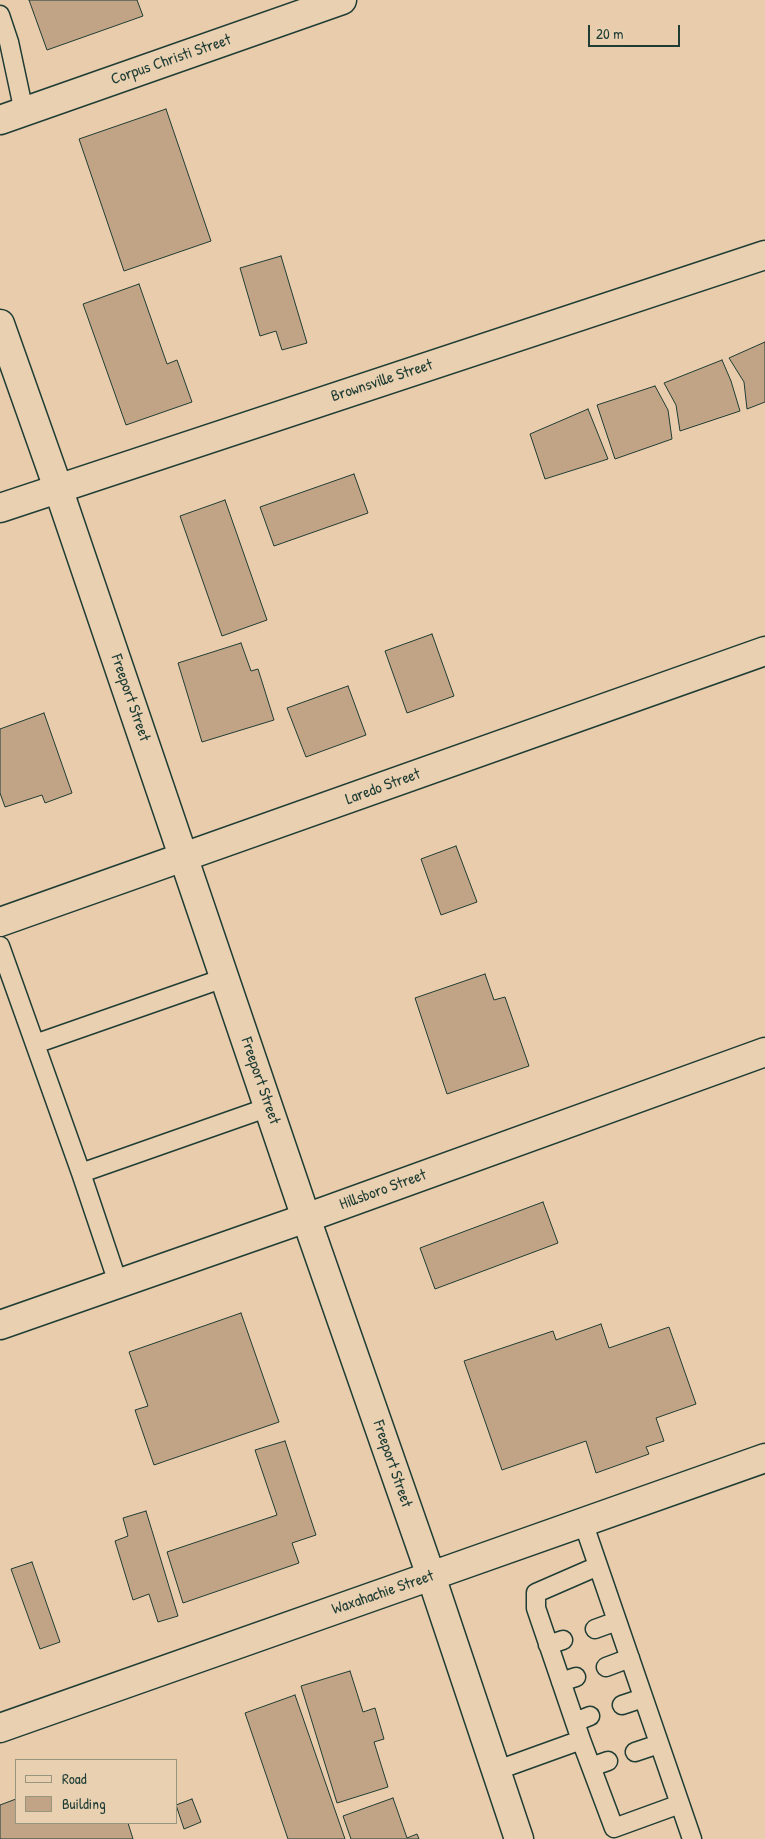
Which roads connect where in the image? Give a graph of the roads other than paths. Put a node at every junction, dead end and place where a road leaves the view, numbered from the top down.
1 (342, 0) edge
2 (0, 15) edge
3 (12, 116) edge
4 (765, 255) edge
5 (0, 324) edge
6 (58, 488) junction
7 (0, 508) edge
8 (765, 651) edge
9 (184, 857) junction
10 (0, 922) edge
11 (0, 946) edge
12 (224, 978) junction
13 (35, 1044) junction
14 (765, 1052) edge
15 (269, 1108) junction
16 (81, 1173) junction
17 (306, 1218) junction
18 (118, 1283) junction
19 (0, 1325) edge
20 (765, 1458) edge
21 (583, 1522) junction
22 (598, 1566) junction
23 (431, 1576) junction
24 (617, 1621) junction
25 (595, 1629) dead end
26 (630, 1658) junction
27 (606, 1667) dead end
28 (643, 1698) junction
29 (622, 1706) dead end
30 (0, 1728) edge
31 (581, 1740) junction
32 (659, 1744) junction
33 (635, 1752) dead end
34 (495, 1771) junction
35 (680, 1804) junction
36 (519, 1839) edge
37 (692, 1839) edge

1 - 3 street, Corpus Christi Street
2 - 3 lane
4 - 6 street, Brownsville Street
5 - 6 street, Freeport Street
6 - 7 street, Brownsville Street
6 - 9 street, Freeport Street
8 - 9 street, Laredo Street
9 - 10 street, Laredo Street
9 - 12 street, Freeport Street
11 - 13 lane
12 - 13 lane
12 - 15 street, Freeport Street
13 - 16 lane
14 - 17 street, Hillsboro Street
15 - 16 lane
15 - 17 street, Freeport Street
16 - 18 lane
17 - 18 street, Hillsboro Street
17 - 23 street, Freeport Street
18 - 19 street, Hillsboro Street
20 - 21 street, Waxahachie Street
21 - 22 lane
21 - 23 street, Waxahachie Street
22 - 24 lane
22 - 31 lane
23 - 30 street, Waxahachie Street
23 - 34 street, Freeport Street
24 - 25 lane
24 - 26 lane
26 - 27 lane
26 - 28 lane
28 - 29 lane
28 - 32 lane
31 - 34 lane
31 - 35 lane
32 - 33 lane
32 - 35 lane
34 - 36 street, Freeport Street
35 - 37 lane

